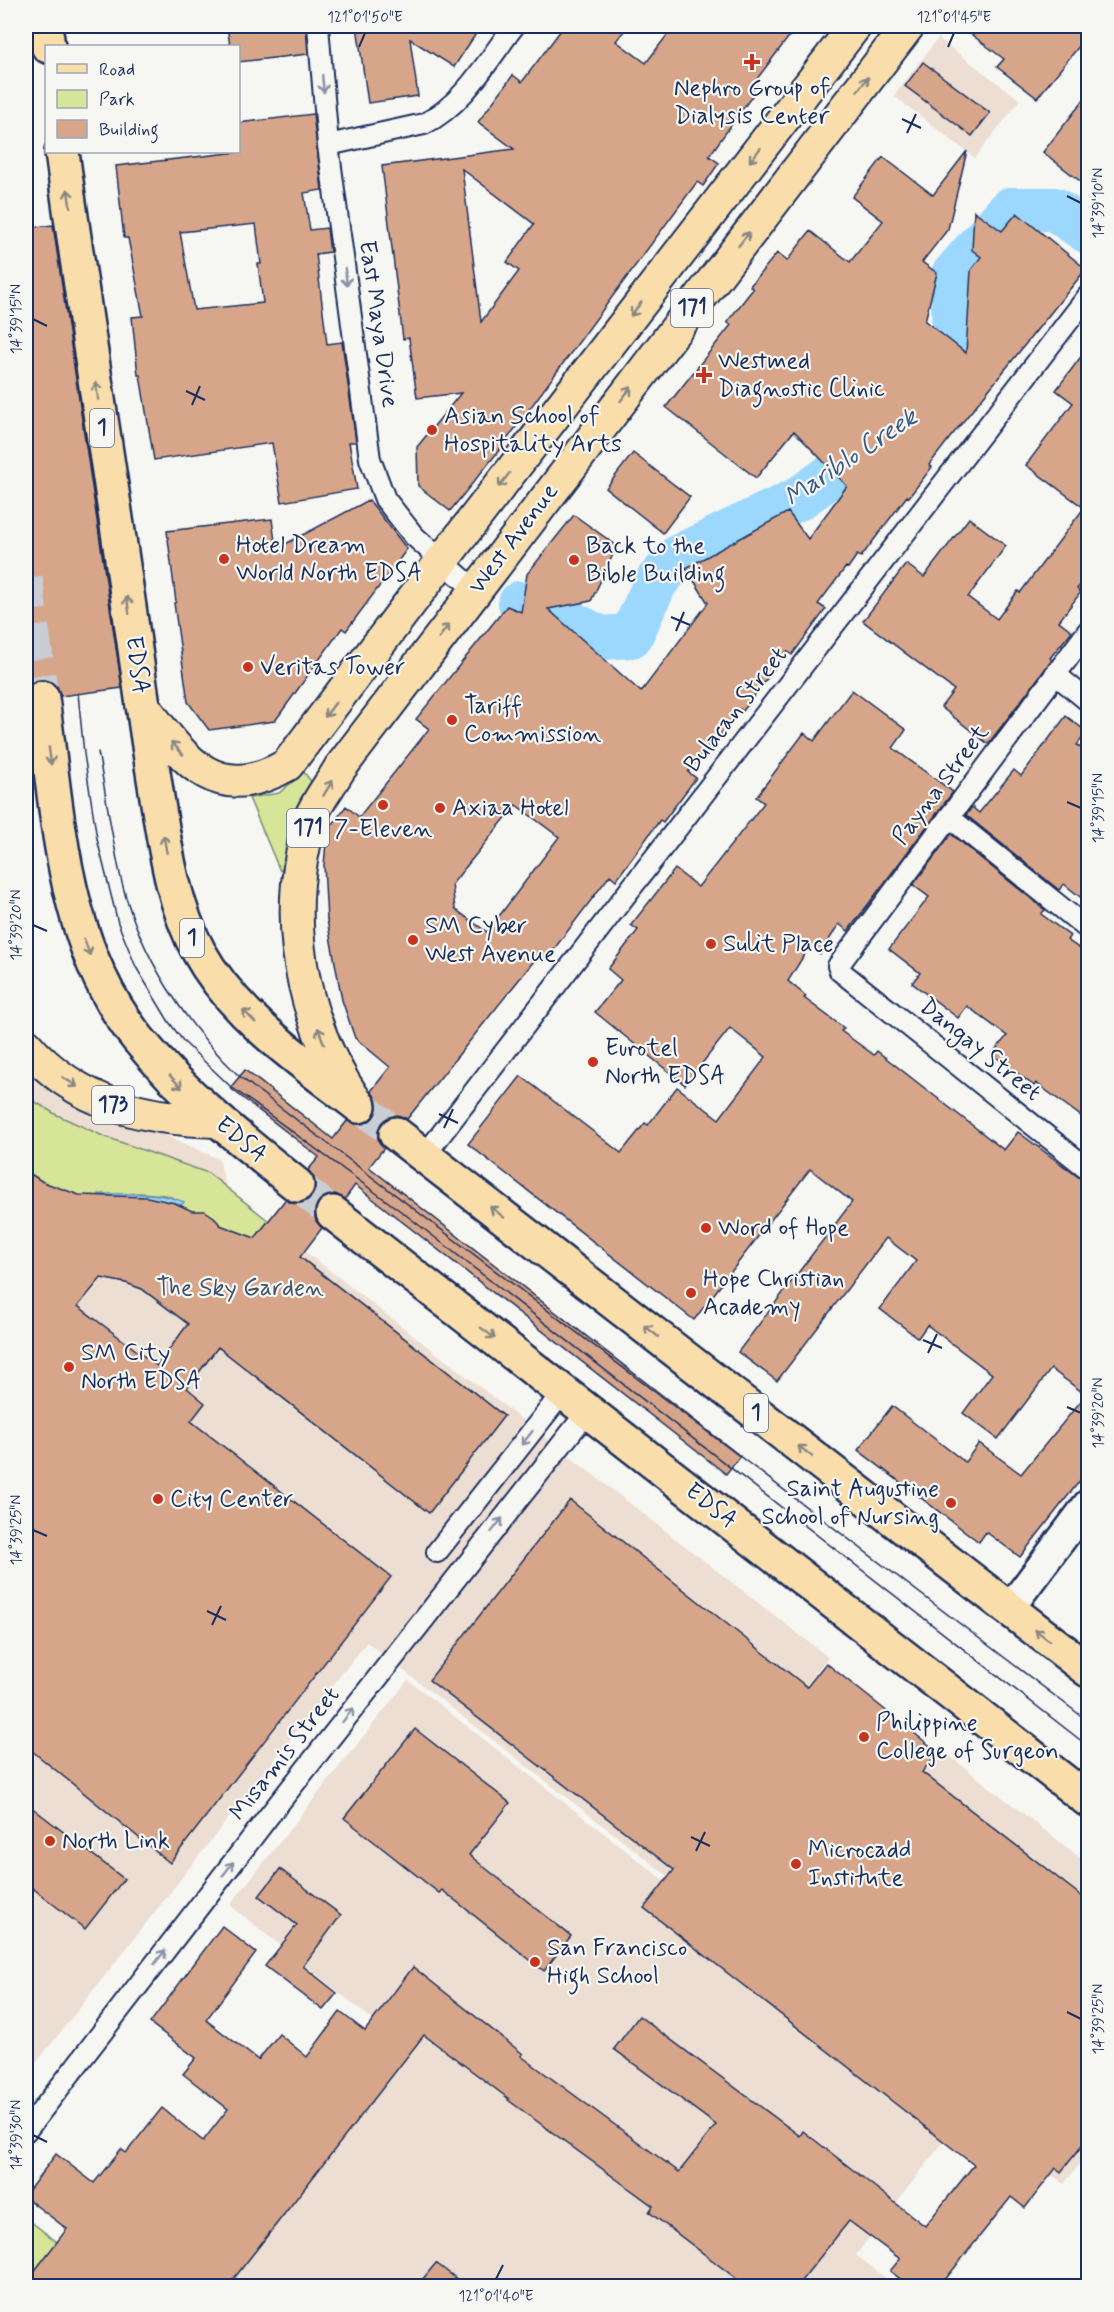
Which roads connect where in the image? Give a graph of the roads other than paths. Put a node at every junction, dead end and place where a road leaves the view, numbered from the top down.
1 (45, 26) edge
2 (318, 26) edge
3 (514, 26) edge
4 (855, 26) edge
5 (908, 26) edge
6 (48, 45) edge
7 (328, 145) junction
8 (62, 153) edge
9 (1089, 296) edge
10 (441, 562) junction
11 (475, 590) junction
12 (1089, 631) edge
13 (1055, 674) junction
14 (42, 698) joint
15 (1089, 701) edge
16 (142, 704) junction
17 (26, 738) edge
18 (949, 817) junction
19 (1089, 929) edge
20 (840, 971) joint
21 (26, 1045) edge
22 (359, 1106) joint
23 (218, 1121) junction
24 (396, 1134) tunnel mouth
25 (425, 1155) junction
26 (1089, 1169) edge
27 (297, 1185) tunnel mouth
28 (333, 1214) tunnel mouth
29 (581, 1403) junction
30 (1089, 1504) edge
31 (436, 1552) dead end
32 (1009, 1609) junction
33 (1089, 1670) edge
34 (1089, 1790) edge
35 (1089, 1800) edge
36 (28, 2124) edge

1 - 6 highway
2 -> 7 street, East Maya Drive
3 - 7 street
4 -> 10 main road, West Avenue / 171
11 -> 5 main road, West Avenue / 171
7 -> 10 street, East Maya Drive
16 -> 8 highway, EDSA / 1
9 - 25 street, Bulacan Street
10 - 11 street, East Maya Drive
10 -> 16 main road, West Avenue / 171
22 -> 11 main road, West Avenue / 171
12 - 13 street, Payna Street
13 - 15 street
13 - 18 street, Payna Street
14 - 17 main road
14 -> 23 highway, EDSA
22 -> 16 highway, EDSA / 1
18 - 19 street
18 - 20 street, Payna Street
20 - 26 street, Dangay Street
21 -> 23 main road, 173
23 - 27 highway, EDSA
24 - 25 highway, 1
32 -> 25 highway, 1
28 -> 29 highway, EDSA
29 -> 31 street
29 - 34 highway
29 - 35 highway, EDSA
36 -> 29 street, Misamis Street
30 - 32 street
33 -> 32 highway, 1

